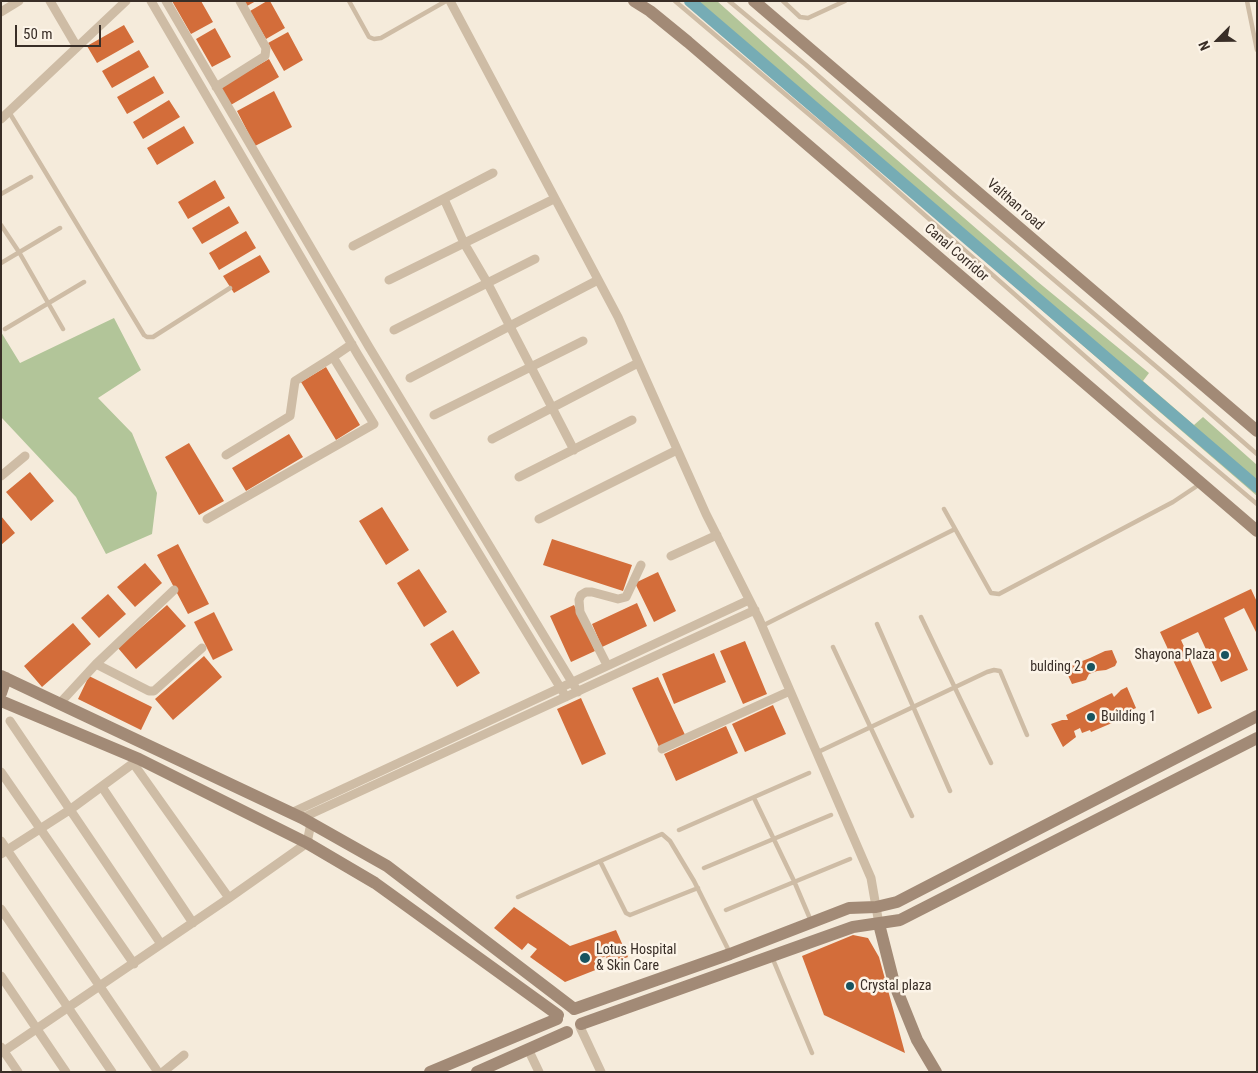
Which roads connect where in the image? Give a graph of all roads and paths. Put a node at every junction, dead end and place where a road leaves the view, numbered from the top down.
1 (19, 1) edge
2 (50, 1) edge
3 (126, 1) edge
4 (151, 1) edge
5 (166, 1) edge
6 (240, 1) edge
7 (349, 1) edge
8 (446, 1) edge
9 (450, 1) edge
10 (634, 1) edge
11 (676, 1) edge
12 (729, 1) edge
13 (754, 1) edge
14 (783, 1) edge
15 (845, 1) edge
16 (1247, 1) edge
17 (1, 12) edge
18 (78, 47) junction
19 (1257, 50) edge
20 (216, 87) junction
21 (9, 112) junction
22 (1, 119) edge
23 (493, 173) dead end
24 (30, 177) dead end
25 (1, 194) edge
26 (444, 199) junction
27 (554, 199) junction
28 (1, 225) edge
29 (60, 228) dead end
30 (464, 243) junction
31 (353, 246) dead end
32 (19, 252) junction
33 (535, 259) dead end
34 (1, 263) edge
35 (388, 280) dead end
36 (598, 280) junction
37 (84, 282) dead end
38 (488, 284) junction
39 (230, 288) dead end
40 (48, 304) junction
41 (509, 325) junction
42 (5, 329) dead end
43 (63, 329) dead end
44 (394, 330) dead end
45 (583, 340) dead end
46 (352, 344) junction
47 (333, 357) junction
48 (638, 363) junction
49 (532, 367) junction
50 (410, 378) dead end
51 (553, 408) junction
52 (434, 415) dead end
53 (632, 420) dead end
54 (1257, 431) edge
55 (492, 440) dead end
56 (574, 450) junction
57 (677, 450) junction
58 (1257, 454) edge
59 (226, 455) dead end
60 (25, 456) dead end
61 (1, 476) edge
62 (519, 477) dead end
63 (1201, 484) junction
64 (1257, 504) edge
65 (944, 509) dead end
66 (207, 519) dead end
67 (539, 519) dead end
68 (955, 529) junction
69 (1257, 531) edge
70 (717, 535) junction
71 (671, 556) dead end
72 (641, 564) dead end
73 (174, 590) dead end
74 (749, 600) junction
75 (755, 610) junction
76 (921, 616) dead end
77 (877, 624) dead end
78 (762, 626) junction
79 (833, 647) dead end
80 (202, 648) dead end
81 (96, 664) junction
82 (607, 666) junction
83 (4, 676) edge
84 (571, 682) junction
85 (560, 687) junction
86 (956, 687) junction
87 (790, 690) junction
88 (578, 692) junction
89 (1, 693) edge
90 (566, 697) junction
91 (1, 701) edge
92 (60, 703) junction
93 (913, 707) junction
94 (1257, 716) edge
95 (10, 721) dead end
96 (871, 727) junction
97 (1027, 734) dead end
98 (1257, 738) edge
99 (662, 749) dead end
100 (816, 753) junction
101 (136, 761) junction
102 (991, 763) dead end
103 (1, 772) edge
104 (809, 773) dead end
105 (102, 787) junction
106 (950, 791) dead end
107 (754, 798) junction
108 (71, 809) junction
109 (831, 815) dead end
110 (912, 816) dead end
111 (301, 818) junction
112 (41, 830) junction
113 (679, 830) dead end
114 (774, 838) junction
115 (1, 841) edge
116 (307, 843) junction
117 (4, 852) edge
118 (850, 859) dead end
119 (600, 861) junction
120 (704, 868) dead end
121 (794, 881) junction
122 (698, 888) junction
123 (518, 897) dead end
124 (229, 898) junction
125 (876, 907) junction
126 (1, 909) edge
127 (726, 910) dead end
128 (812, 922) junction
129 (192, 923) junction
130 (879, 924) junction
131 (161, 944) junction
132 (730, 954) junction
133 (772, 956) junction
134 (134, 964) junction
135 (1, 976) edge
136 (100, 986) junction
137 (69, 1007) junction
138 (574, 1008) junction
139 (558, 1016) junction
140 (576, 1028) junction
141 (37, 1030) junction
142 (528, 1050) junction
143 (2, 1051) edge
144 (812, 1053) dead end
145 (184, 1055) dead end
146 (18, 1072) edge
147 (66, 1072) edge
148 (112, 1072) edge
149 (158, 1072) edge
150 (163, 1072) edge
151 (430, 1072) edge
152 (477, 1072) edge
153 (539, 1072) edge
154 (601, 1072) edge
155 (936, 1072) edge

1 - 17 street
2 - 18 street
3 - 18 street
4 - 46 street
5 - 20 street
6 - 20 street
7 - 8 lane
9 - 27 street
10 - 63 street, Canal Corridor
11 - 64 lane
12 - 58 lane
13 - 54 street, Valthan road
14 - 15 lane
16 - 19 lane
18 - 21 street
20 - 84 street
21 - 22 street
21 - 39 lane
23 - 26 street
24 - 25 lane
26 - 30 street
26 - 31 street
27 - 30 street
27 - 36 street
28 - 32 lane
29 - 32 lane
30 - 35 street
30 - 38 street
32 - 34 lane
32 - 40 lane
33 - 38 street
36 - 41 street
36 - 48 street
37 - 40 lane
38 - 41 street
38 - 44 street
40 - 42 lane
40 - 43 lane
41 - 49 street
41 - 50 street
45 - 49 street
46 - 47 street
46 - 85 street
47 - 59 street
47 - 66 street
48 - 51 street
48 - 57 street
49 - 51 street
49 - 52 street
51 - 55 street
51 - 56 street
53 - 56 street
56 - 62 street
57 - 67 street
57 - 70 street
60 - 61 street
63 - 68 lane
63 - 69 street, Canal Corridor
65 - 68 lane
68 - 78 lane
70 - 71 street
70 - 74 street
72 - 82 street
73 - 81 street
74 - 75 street
74 - 82 street
75 - 78 street
75 - 88 street
76 - 86 lane
77 - 93 lane
78 - 87 street
79 - 96 lane
80 - 81 street
81 - 92 street
82 - 84 street
83 - 89 street
83 - 92 street
84 - 85 street
84 - 88 street
85 - 90 street
85 - 111 street
86 - 93 lane
86 - 97 lane
86 - 102 lane
87 - 99 street
87 - 100 street
88 - 90 street
90 - 111 street
91 - 101 street
92 - 111 street
93 - 96 lane
93 - 106 lane
94 - 125 street
95 - 108 street
96 - 100 lane
96 - 110 lane
98 - 130 street
100 - 125 street
101 - 105 street
101 - 116 street
101 - 124 street
103 - 112 street
104 - 107 lane
105 - 108 street
105 - 129 street
107 - 113 lane
107 - 114 lane
108 - 112 street
108 - 131 street
109 - 114 lane
111 - 116 street
111 - 138 street
112 - 117 street
112 - 134 street
114 - 120 lane
114 - 121 lane
115 - 117 street
116 - 124 street
116 - 139 street
117 - 136 street
118 - 121 lane
119 - 122 lane
119 - 122 lane
119 - 123 lane
121 - 127 lane
121 - 128 lane
122 - 132 lane
124 - 129 street
125 - 128 street
125 - 130 street
126 - 137 street
128 - 132 street
129 - 131 street
130 - 133 street
130 - 155 street
131 - 134 street
132 - 138 street
133 - 140 street
133 - 144 lane
134 - 136 street
135 - 141 street
136 - 137 street
136 - 149 street
137 - 141 street
137 - 148 street
138 - 139 street
138 - 140 street
139 - 140 street
139 - 151 street
140 - 142 street
140 - 154 street
141 - 143 street
141 - 147 street
142 - 152 street
142 - 153 street
143 - 146 street
145 - 150 street

